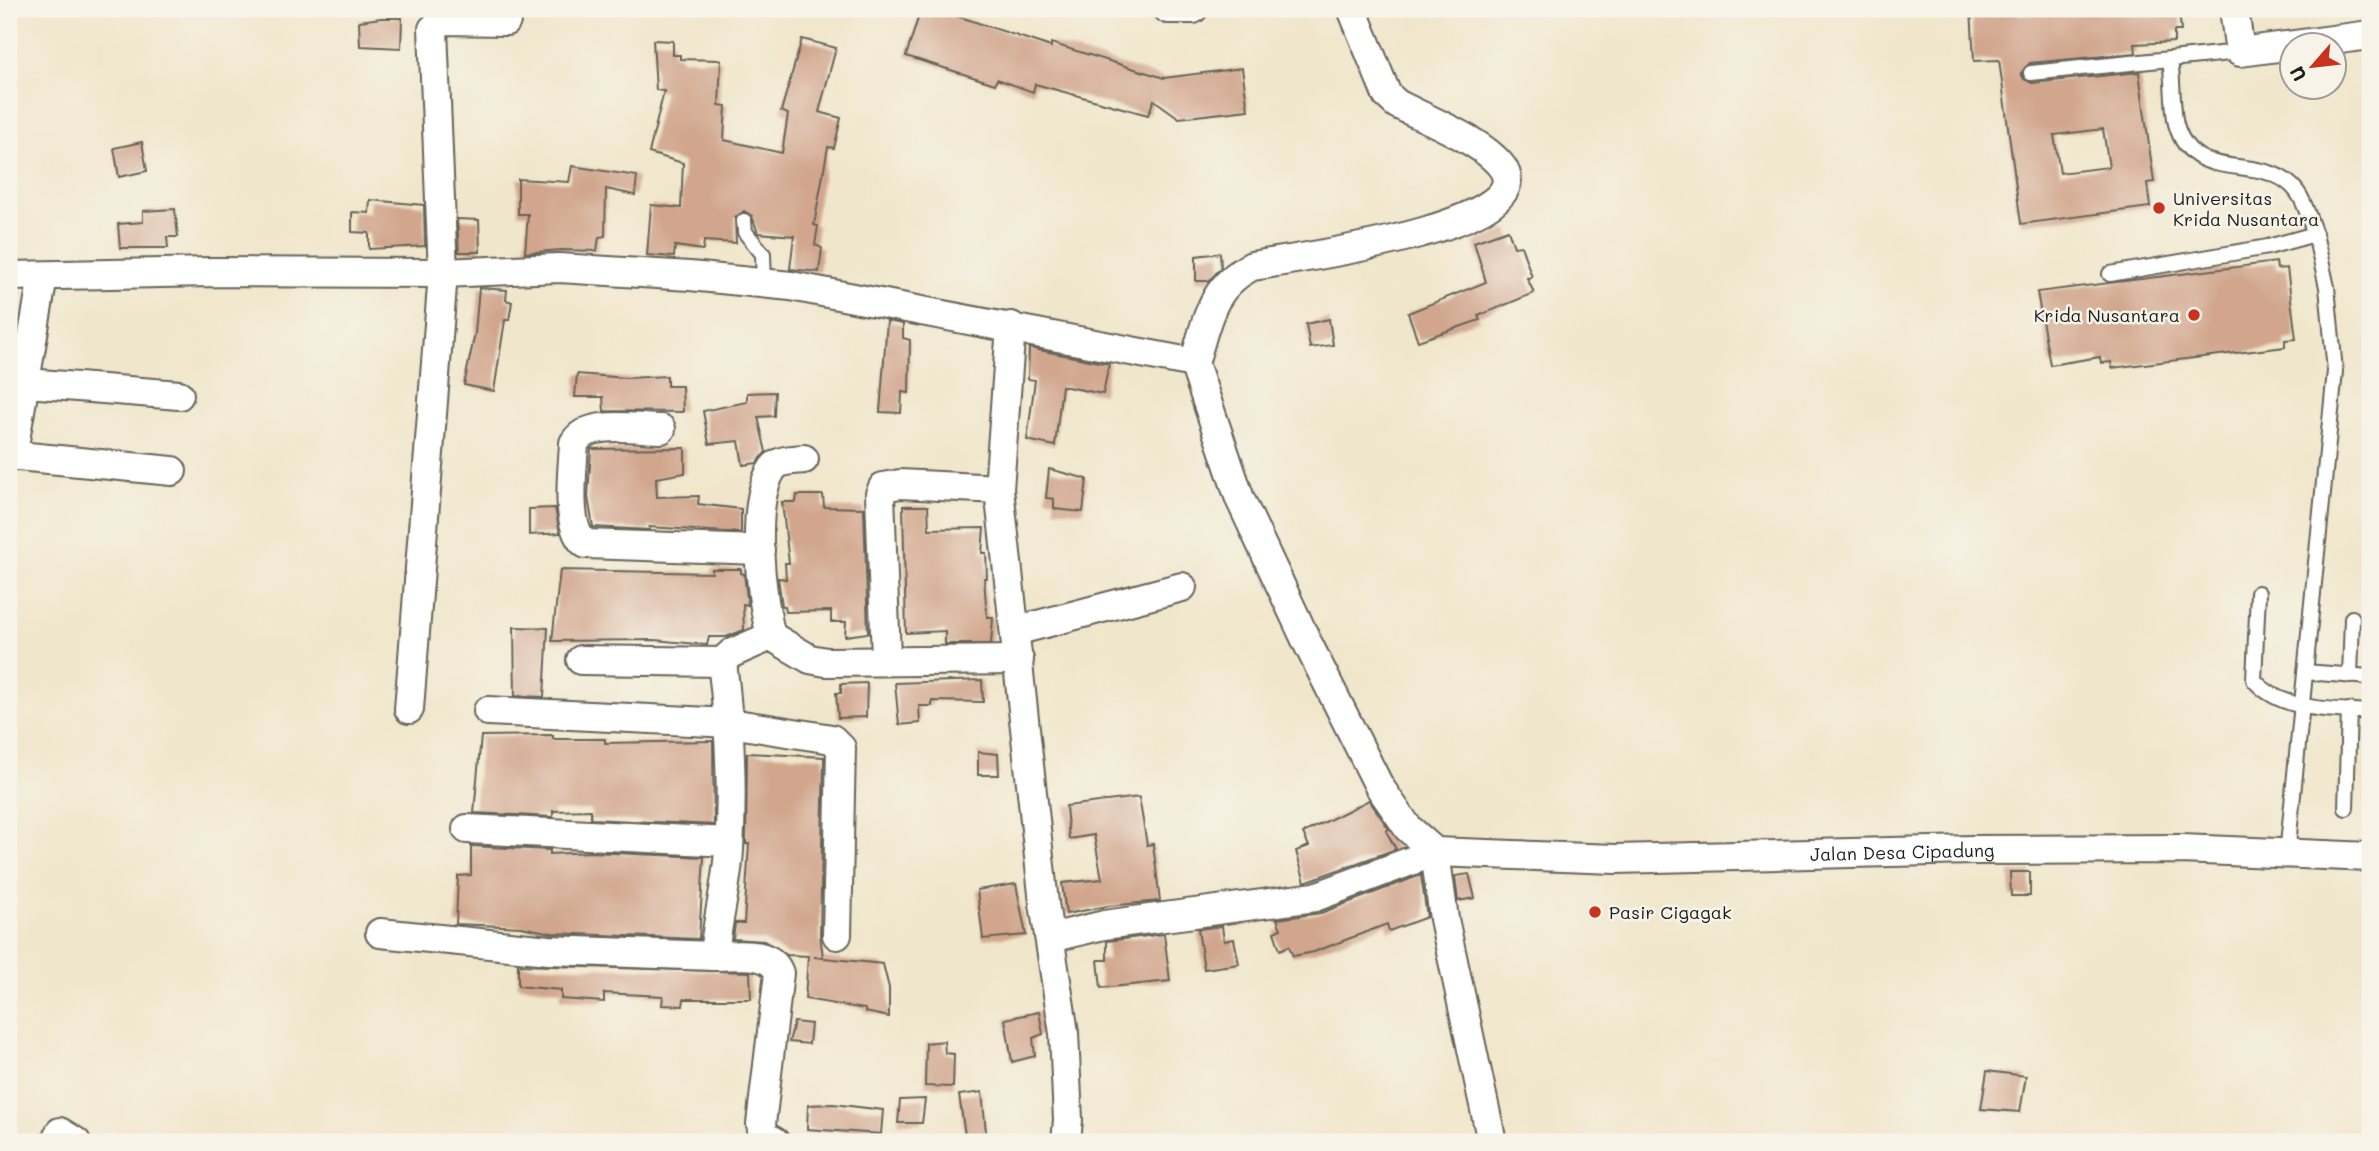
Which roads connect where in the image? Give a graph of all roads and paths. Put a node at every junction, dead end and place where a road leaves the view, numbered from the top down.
1 (1168, 9) edge
2 (1193, 9) edge
3 (1352, 9) edge
4 (2234, 9) edge
5 (506, 21) dead end
6 (2370, 35) edge
7 (2240, 51) junction
8 (2170, 59) junction
9 (2031, 73) dead end
10 (744, 221) dead end
11 (2315, 234) junction
12 (443, 273) junction
13 (2110, 274) dead end
14 (9, 276) edge
15 (43, 276) junction
16 (764, 283) junction
17 (1011, 326) junction
18 (1194, 363) junction
19 (27, 383) junction
20 (179, 396) dead end
21 (661, 429) dead end
22 (804, 458) dead end
23 (172, 471) dead end
24 (999, 489) junction
25 (760, 550) junction
26 (1182, 587) dead end
27 (2258, 593) dead end
28 (2352, 618) dead end
29 (1015, 631) junction
30 (771, 636) junction
31 (886, 659) junction
32 (582, 660) dead end
33 (1019, 660) junction
34 (722, 662) junction
35 (2305, 672) junction
36 (2350, 676) junction
37 (2370, 677) edge
38 (2302, 706) junction
39 (409, 709) dead end
40 (2350, 710) junction
41 (488, 711) dead end
42 (2370, 712) edge
43 (730, 723) junction
44 (2346, 808) dead end
45 (467, 829) dead end
46 (729, 842) junction
47 (1435, 852) junction
48 (2287, 855) junction
49 (2370, 857) edge
50 (380, 933) dead end
51 (837, 935) dead end
52 (1050, 938) junction
53 (714, 956) junction
54 (55, 1142) edge
55 (76, 1142) edge
56 (775, 1142) edge
57 (1066, 1142) edge
58 (1492, 1142) edge

1 - 2 street
3 - 18 street
4 - 7 street
5 - 12 street
6 - 7 street
7 - 8 lane
8 - 9 lane
8 - 11 lane
10 - 16 lane
11 - 13 lane
11 - 35 lane
12 - 15 street
12 - 16 street
12 - 39 street
14 - 15 street
15 - 19 street
16 - 17 street
17 - 18 street
17 - 24 street
18 - 47 street
19 - 20 street
19 - 23 street
21 - 25 street
22 - 25 street
24 - 29 street
24 - 31 street
25 - 30 street
26 - 29 street
27 - 38 lane
28 - 36 lane
29 - 33 street
30 - 31 street
30 - 34 street
31 - 33 street
32 - 34 street
33 - 52 street
34 - 43 street
35 - 36 lane
35 - 38 lane
36 - 37 lane
38 - 40 lane
38 - 48 lane
40 - 42 lane
40 - 44 lane
41 - 43 street
43 - 46 street
43 - 51 street
45 - 46 street
46 - 53 street
47 - 48 street, Jalan Desa Cipadung
47 - 52 street
47 - 58 street
48 - 49 street, Jalan Desa Cipadung
50 - 53 street
52 - 57 street
53 - 56 street
54 - 55 street

